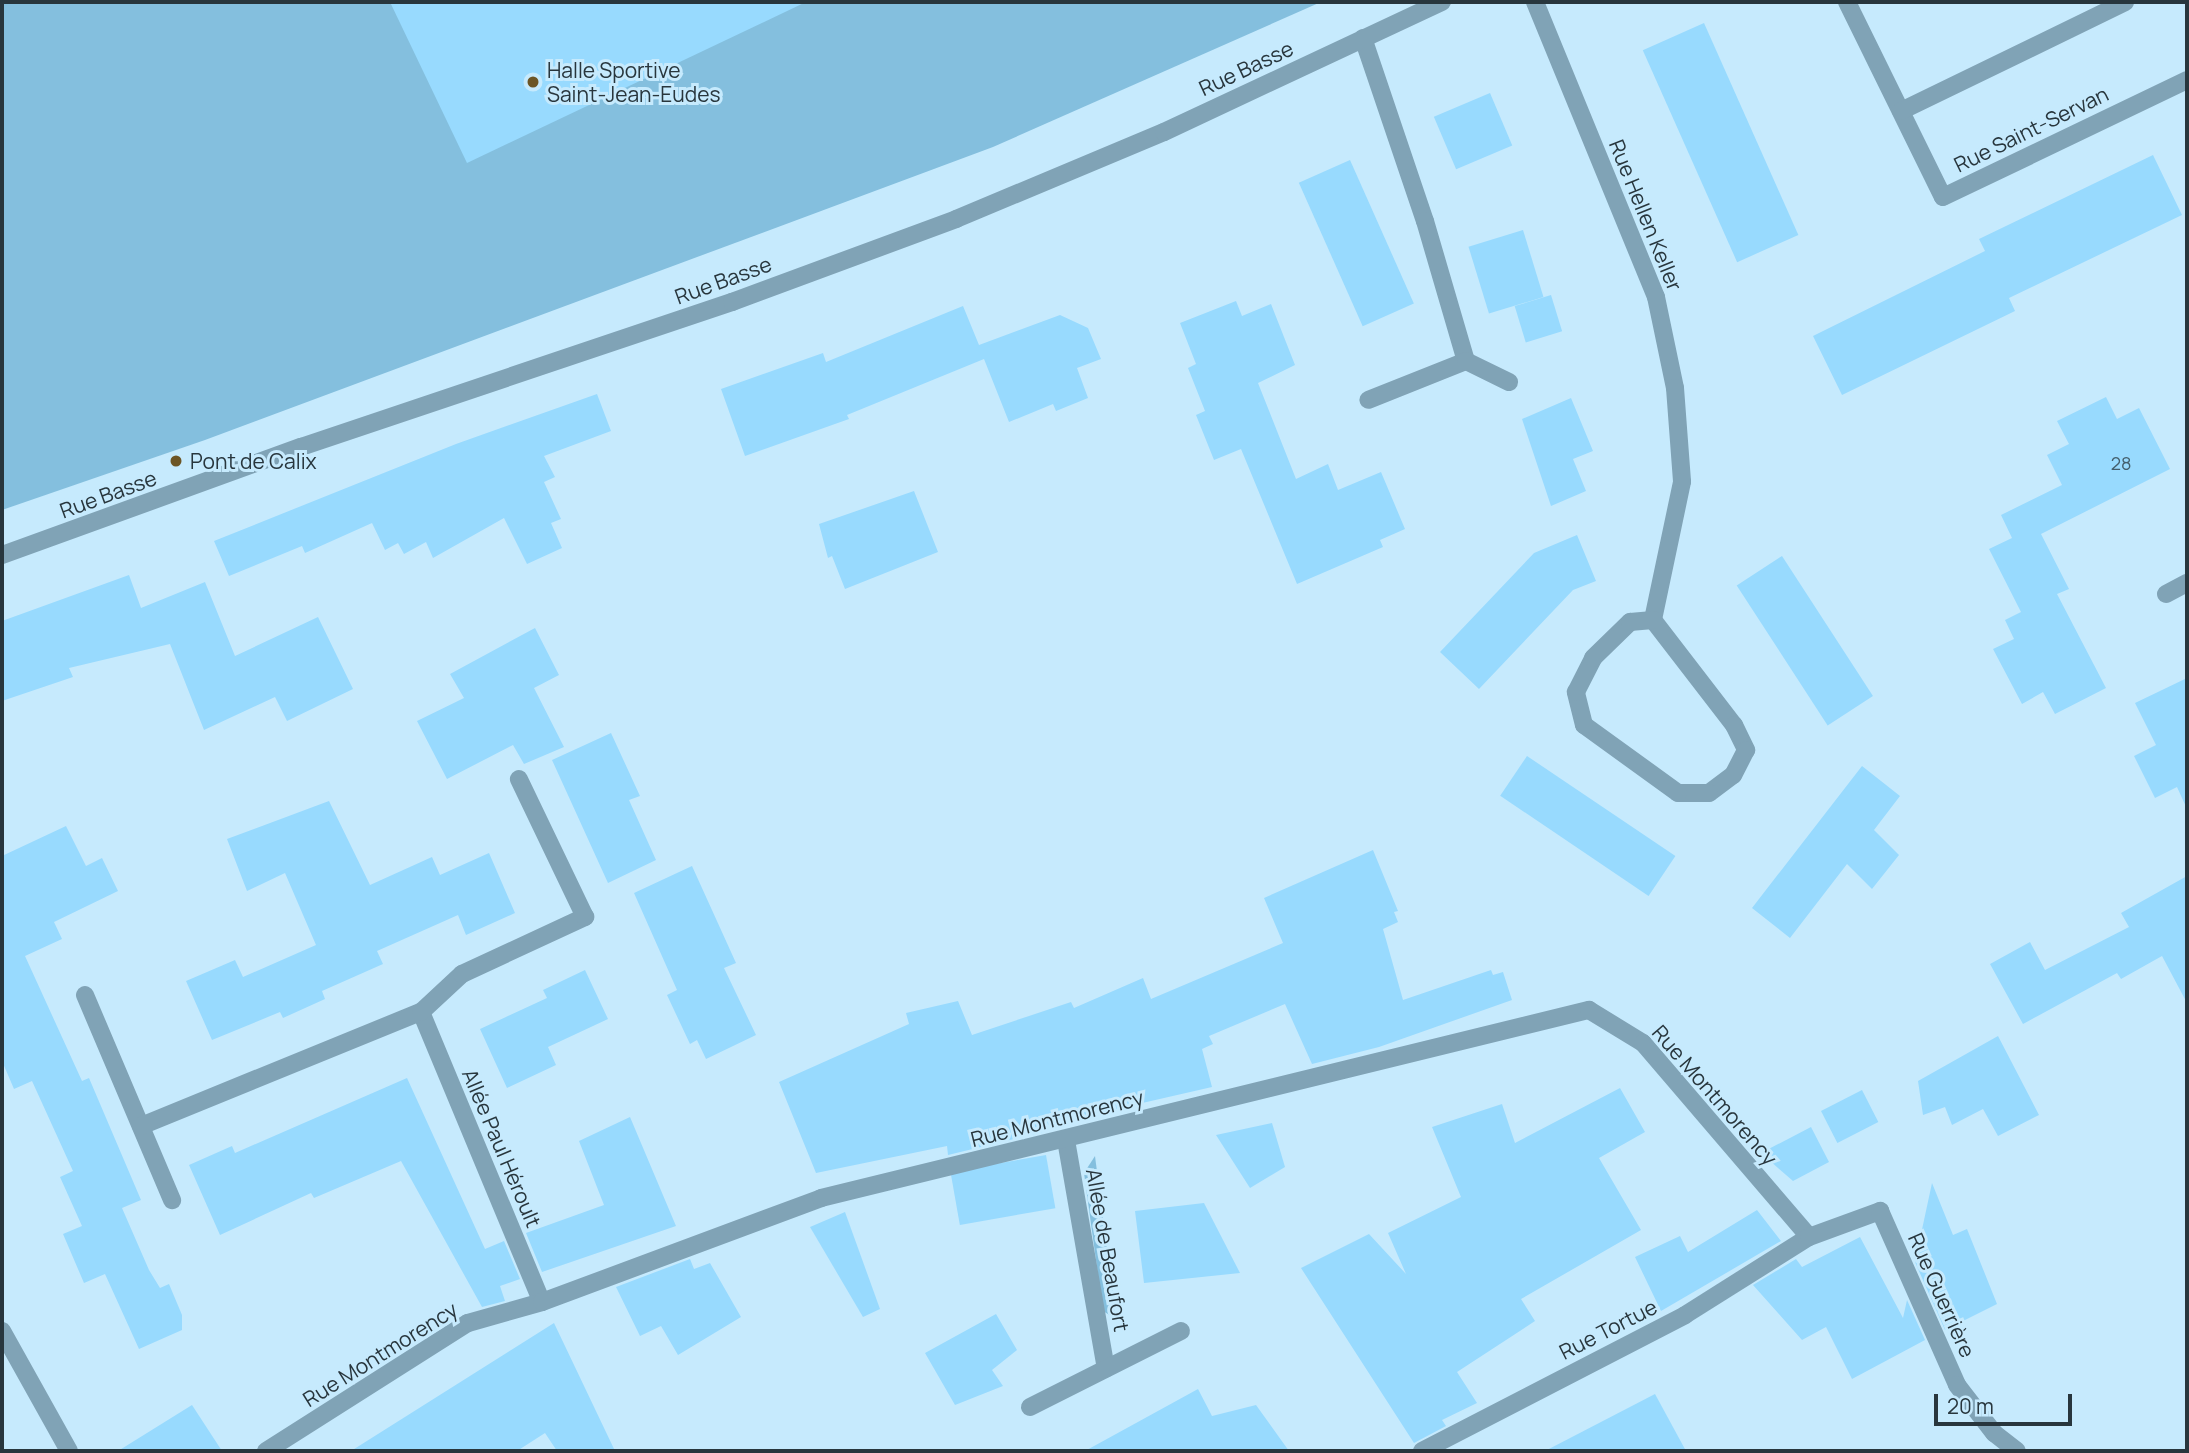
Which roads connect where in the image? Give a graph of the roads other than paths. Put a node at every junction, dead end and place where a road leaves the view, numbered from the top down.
1 (1442, 2) edge
2 (1535, 2) edge
3 (1847, 2) edge
4 (2125, 2) edge
5 (1363, 38) junction
6 (2187, 80) edge
7 (1901, 111) junction
8 (1466, 361) junction
9 (1509, 382) dead end
10 (1368, 400) dead end
11 (2, 555) edge
12 (2187, 583) edge
13 (2166, 594) dead end
14 (1653, 620) junction
15 (519, 779) dead end
16 (85, 995) dead end
17 (421, 1012) junction
18 (141, 1126) junction
19 (1066, 1140) junction
20 (172, 1199) dead end
21 (1809, 1237) junction
22 (542, 1302) junction
23 (2, 1331) edge
24 (1181, 1331) dead end
25 (1106, 1369) junction
26 (1031, 1406) dead end
27 (69, 1451) edge
28 (266, 1451) edge
29 (1422, 1451) edge
30 (2017, 1451) edge

1 - 5 street, Rue Basse
2 - 14 street, Rue Hellen Keller
3 - 7 street, Rue Saint-Servan
4 - 7 street
5 - 8 street
5 - 11 street, Rue Basse
6 - 7 street, Rue Saint-Servan
8 - 9 street
8 - 10 street
12 - 13 street
14 - 14 street
15 - 17 street
16 - 18 street
17 - 18 street
17 - 22 street, Allée Paul Héroult
18 - 20 street
19 - 21 street, Rue Montmorency
19 - 22 street, Rue Montmorency
19 - 25 street, Allée de Beaufort
21 - 29 street, Rue Tortue
21 - 30 street, Rue Guerrière
22 - 28 street, Rue Montmorency
23 - 27 street
24 - 25 street, Allée de Beaufort
25 - 26 street, Allée de Beaufort

